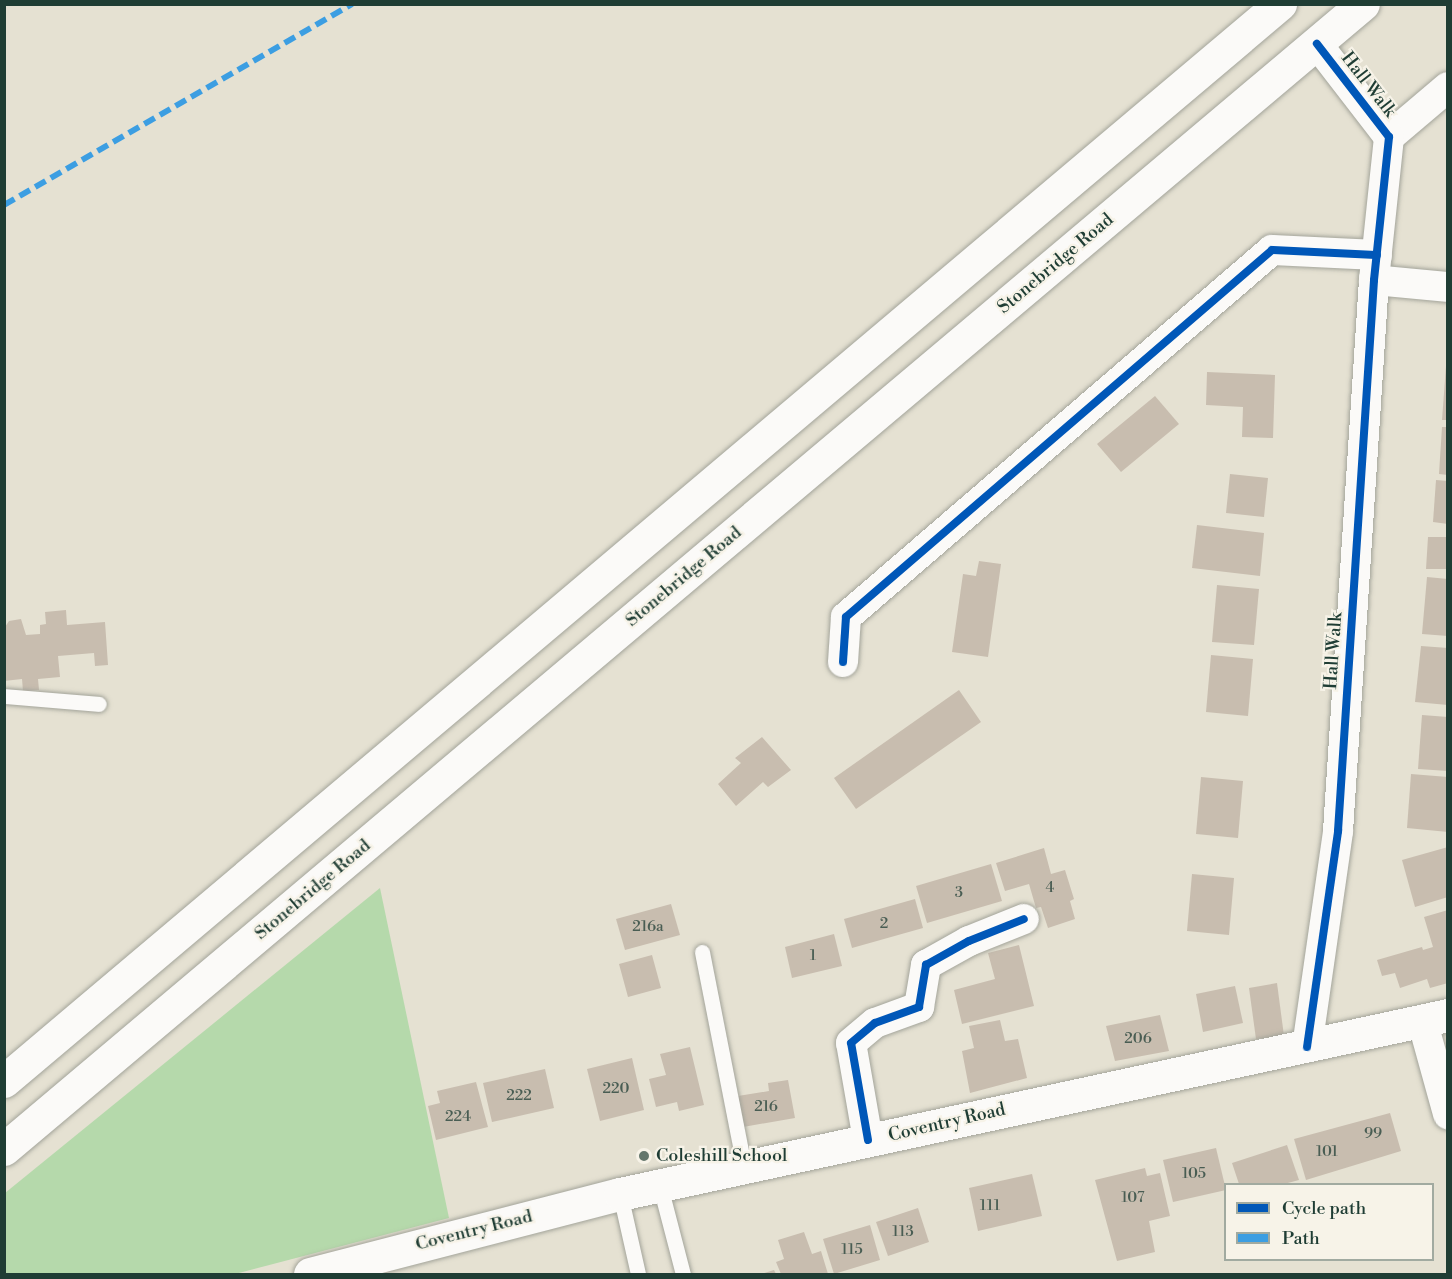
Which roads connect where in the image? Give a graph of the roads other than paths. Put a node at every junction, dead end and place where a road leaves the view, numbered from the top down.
1 (1280, 4) edge
2 (1363, 4) edge
3 (1317, 44) junction
4 (1448, 87) edge
5 (1389, 137) junction
6 (1376, 268) junction
7 (1448, 287) edge
8 (843, 662) dead end
9 (4, 696) edge
10 (99, 704) dead end
11 (1024, 919) dead end
12 (702, 952) dead end
13 (1435, 1018) edge
14 (1307, 1047) junction
15 (4, 1081) edge
16 (1448, 1114) edge
17 (868, 1140) junction
18 (4, 1149) edge
19 (744, 1167) junction
20 (660, 1186) junction
21 (620, 1194) junction
22 (310, 1275) edge
23 (638, 1275) edge
24 (683, 1275) edge

1 - 15 main road
2 - 3 main road, Stonebridge Road
3 - 5 street, Hall Walk
3 - 18 main road, Stonebridge Road
4 - 5 street
5 - 6 street, Hall Walk
6 - 7 street
6 - 8 street
6 - 14 street, Hall Walk
9 - 10 lane
11 - 17 street
12 - 19 lane
13 - 14 main road, Coventry Road
13 - 16 street
14 - 17 main road, Coventry Road
17 - 19 main road, Coventry Road
19 - 20 main road, Coventry Road
20 - 21 main road, Coventry Road
20 - 24 lane
21 - 22 main road, Coventry Road
21 - 23 lane

